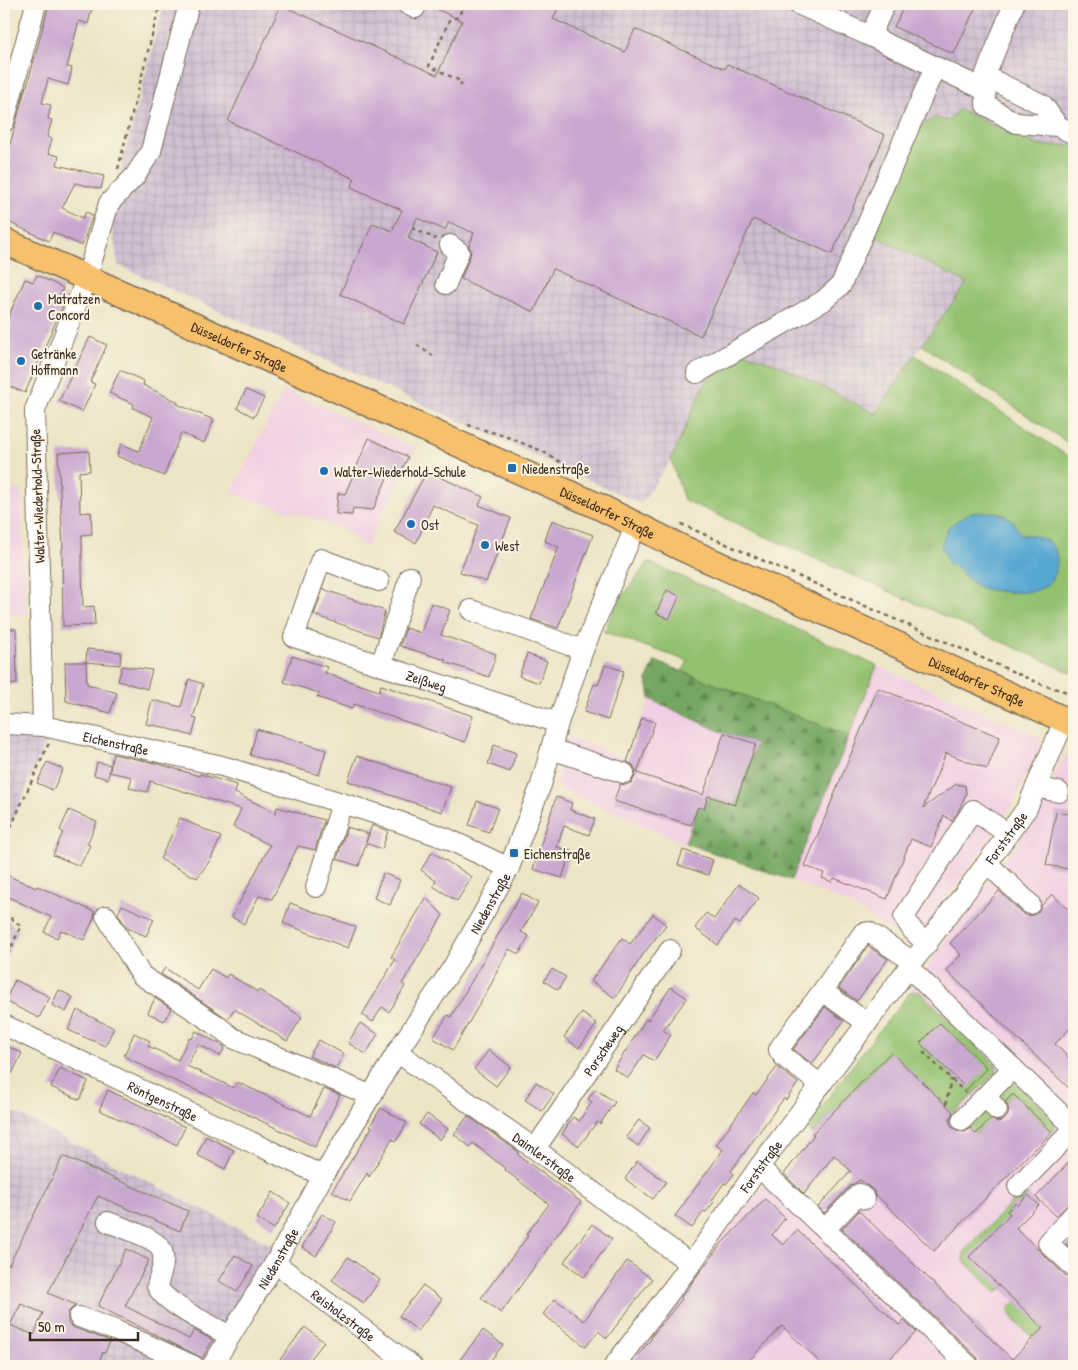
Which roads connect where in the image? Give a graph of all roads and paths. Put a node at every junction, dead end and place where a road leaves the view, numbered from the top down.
1 (36, 4) edge
2 (160, 4) edge
3 (189, 4) edge
4 (465, 4) edge
5 (798, 4) edge
6 (885, 4) edge
7 (1014, 4) edge
8 (870, 36) junction
9 (935, 67) junction
10 (985, 83) junction
11 (460, 86) dead end
12 (4, 122) edge
13 (1066, 130) edge
14 (116, 176) dead end
15 (412, 228) dead end
16 (4, 241) edge
17 (450, 245) joint
18 (87, 277) junction
19 (446, 284) dead end
20 (417, 345) dead end
21 (433, 356) dead end
22 (696, 373) dead end
23 (680, 524) dead end
24 (636, 525) junction
25 (410, 577) dead end
26 (380, 581) dead end
27 (471, 610) dead end
28 (584, 650) junction
29 (381, 665) junction
30 (1074, 694) edge
31 (1070, 722) edge
32 (558, 723) junction
33 (4, 724) edge
34 (48, 732) junction
35 (551, 749) junction
36 (624, 773) dead end
37 (1036, 787) junction
38 (1059, 792) dead end
39 (342, 803) junction
40 (1008, 834) junction
41 (4, 842) edge
42 (988, 863) junction
43 (508, 868) junction
44 (316, 887) dead end
45 (1030, 904) dead end
46 (4, 913) edge
47 (106, 916) dead end
48 (927, 944) junction
49 (670, 950) dead end
50 (4, 963) edge
51 (911, 965) junction
52 (824, 989) junction
53 (867, 1023) junction
54 (4, 1025) edge
55 (397, 1052) junction
56 (924, 1052) dead end
57 (1013, 1068) junction
58 (951, 1079) junction
59 (820, 1085) junction
60 (372, 1096) junction
61 (987, 1103) junction
62 (946, 1105) dead end
63 (962, 1120) dead end
64 (1074, 1128) edge
65 (535, 1149) junction
66 (759, 1167) junction
67 (324, 1176) junction
68 (1018, 1186) dead end
69 (865, 1199) dead end
70 (1074, 1214) edge
71 (108, 1222) dead end
72 (825, 1229) junction
73 (275, 1263) junction
74 (691, 1264) junction
75 (1074, 1267) edge
76 (79, 1316) dead end
77 (230, 1336) junction
78 (194, 1366) edge
79 (212, 1366) edge
80 (412, 1366) edge
81 (614, 1366) edge
82 (969, 1366) edge

1 - 12 street
2 - 14 path
3 - 18 street, Walter-Wiederhold-Straße
4 - 11 path
5 - 8 street
6 - 8 street
7 - 10 street
8 - 9 street
9 - 10 street
9 - 22 street
10 - 13 street
10 - 13 street
15 - 17 path
16 - 18 main road, Düsseldorfer Straße
17 - 19 street
18 - 24 main road, Düsseldorfer Straße
18 - 34 street, Walter-Wiederhold-Straße
20 - 21 path
23 - 30 path
24 - 28 street, Niedenstraße
24 - 31 main road, Düsseldorfer Straße
25 - 29 street
26 - 29 street, Zeißweg
27 - 28 street
28 - 32 street, Niedenstraße
29 - 32 street, Zeißweg
31 - 37 street, Forststraße
32 - 35 street, Niedenstraße
33 - 34 street, Eichenstraße
34 - 39 street, Eichenstraße
34 - 41 path
35 - 36 street
35 - 43 street, Niedenstraße
37 - 38 street
37 - 40 street, Forststraße
39 - 43 street, Eichenstraße
39 - 44 street
40 - 42 street, Forststraße
40 - 48 street
42 - 45 street
42 - 48 street, Forststraße
43 - 55 street, Niedenstraße
46 - 50 path
47 - 60 street
48 - 51 street, Forststraße
49 - 65 street, Porscheweg
51 - 52 street
51 - 53 street, Forststraße
51 - 57 street
52 - 53 street
52 - 59 street
53 - 59 street, Forststraße
54 - 67 street, Röntgenstraße
55 - 60 street, Niedenstraße
55 - 65 street, Daimlerstraße
56 - 58 path
57 - 61 street
57 - 64 street
58 - 61 path
58 - 62 path
59 - 66 street, Forststraße
60 - 67 street, Niedenstraße
61 - 63 street
64 - 68 street
65 - 74 street, Daimlerstraße
66 - 72 street
66 - 74 street, Forststraße
67 - 73 street, Niedenstraße
69 - 72 street
70 - 75 street
71 - 77 street
72 - 82 street
73 - 77 street, Niedenstraße
73 - 80 street, Reisholzstraße
74 - 81 street, Forststraße
76 - 78 street
77 - 79 street, Niedenstraße

